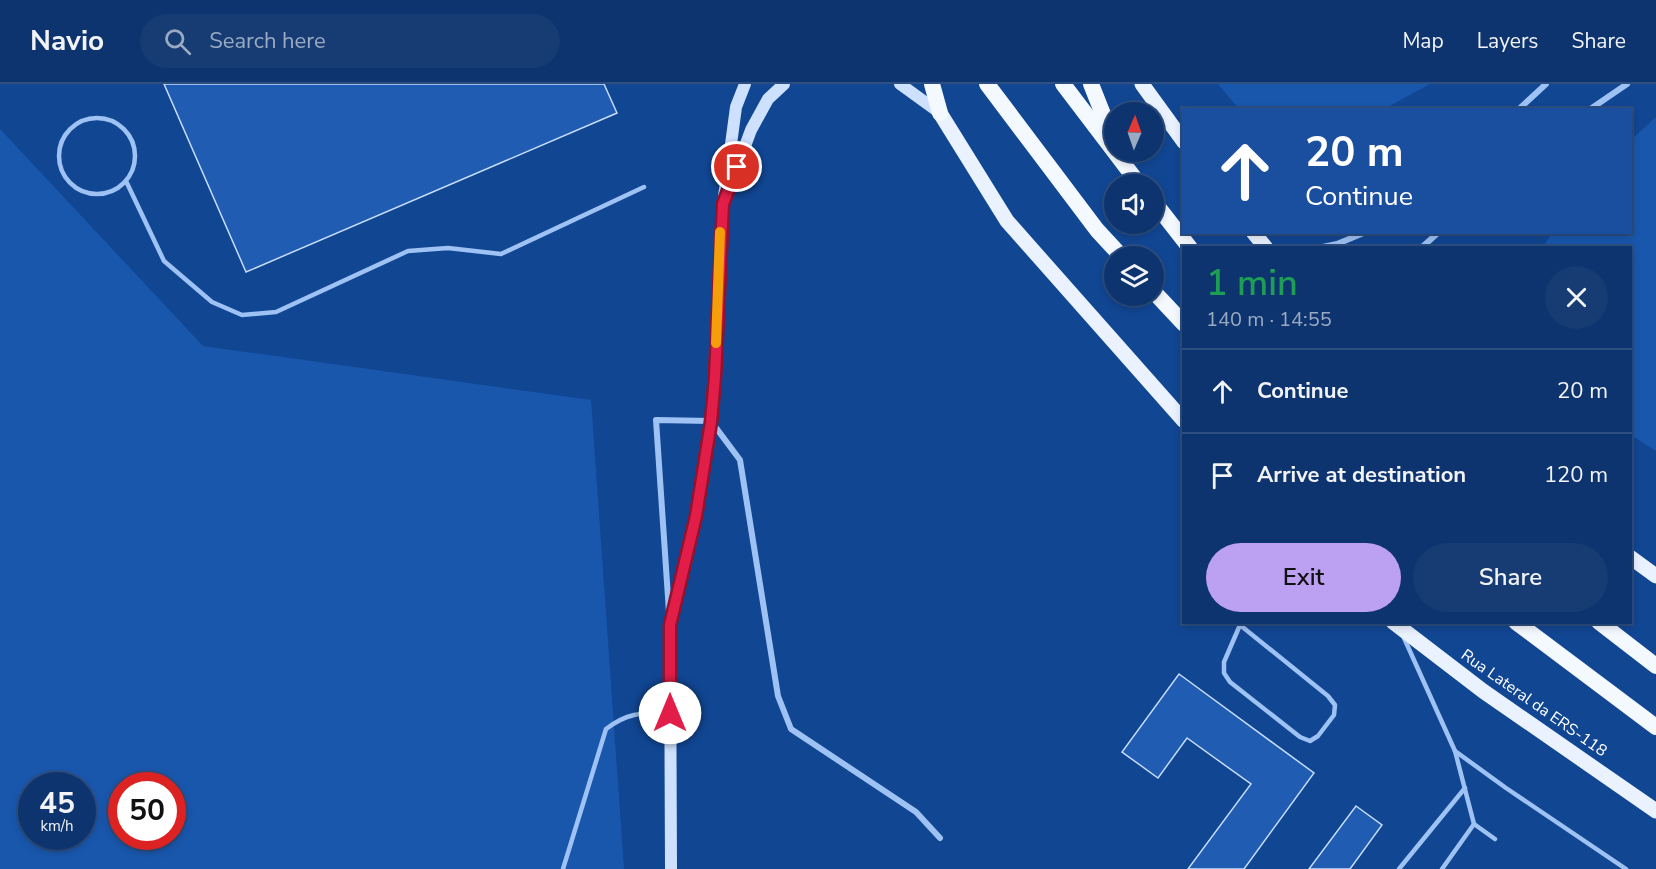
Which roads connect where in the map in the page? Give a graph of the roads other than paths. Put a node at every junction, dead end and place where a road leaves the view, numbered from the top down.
1 (745, 84) edge
2 (784, 84) edge
3 (900, 84) edge
4 (932, 84) edge
5 (987, 84) edge
6 (1063, 84) edge
7 (1091, 84) edge
8 (1142, 84) edge
9 (1546, 84) edge
10 (1627, 84) edge
11 (1520, 108) edge
12 (1592, 108) edge
13 (940, 113) junction
14 (1104, 117) edge
15 (1104, 137) edge
16 (1182, 139) edge
17 (126, 181) junction
18 (644, 187) dead end
19 (723, 204) junction
20 (1164, 215) edge
21 (1255, 234) edge
22 (1361, 234) edge
23 (1437, 234) edge
24 (1112, 246) edge
25 (1188, 246) edge
26 (1264, 246) edge
27 (1328, 246) edge
28 (1423, 246) edge
29 (1164, 303) edge
30 (1182, 322) edge
31 (1182, 419) edge
32 (711, 422) junction
33 (1632, 558) edge
34 (1656, 576) edge
35 (1240, 624) edge
36 (1519, 624) edge
37 (1602, 624) edge
38 (670, 625) junction
39 (1396, 625) edge
40 (1656, 666) edge
41 (670, 713) junction
42 (1656, 727) edge
43 (1455, 751) junction
44 (1465, 788) junction
45 (1656, 811) edge
46 (1474, 824) junction
47 (940, 838) dead end
48 (1495, 839) dead end
49 (563, 869) edge
50 (671, 869) edge
51 (1399, 869) edge
52 (1442, 869) edge
53 (1626, 869) edge

1 - 19 main road
2 - 19 main road
3 - 13 main road
4 - 13 highway
5 - 24 highway
6 - 15 highway
7 - 14 highway
8 - 16 main road
9 - 11 street
10 - 12 street
13 - 31 main road
17 - 17 lane
17 - 18 lane
19 - 32 main road
20 - 25 highway
21 - 26 main road
22 - 27 street
23 - 28 street
29 - 30 highway
32 - 38 main road
32 - 38 street
32 - 47 street
33 - 34 main road
35 - 35 lane
36 - 42 highway
37 - 40 highway
38 - 41 main road
39 - 43 lane
39 - 45 main road, Rua Lateral da ERS-118
41 - 49 lane
41 - 50 main road
43 - 44 lane
43 - 53 lane
44 - 46 lane
44 - 51 lane
46 - 48 lane
46 - 52 lane

